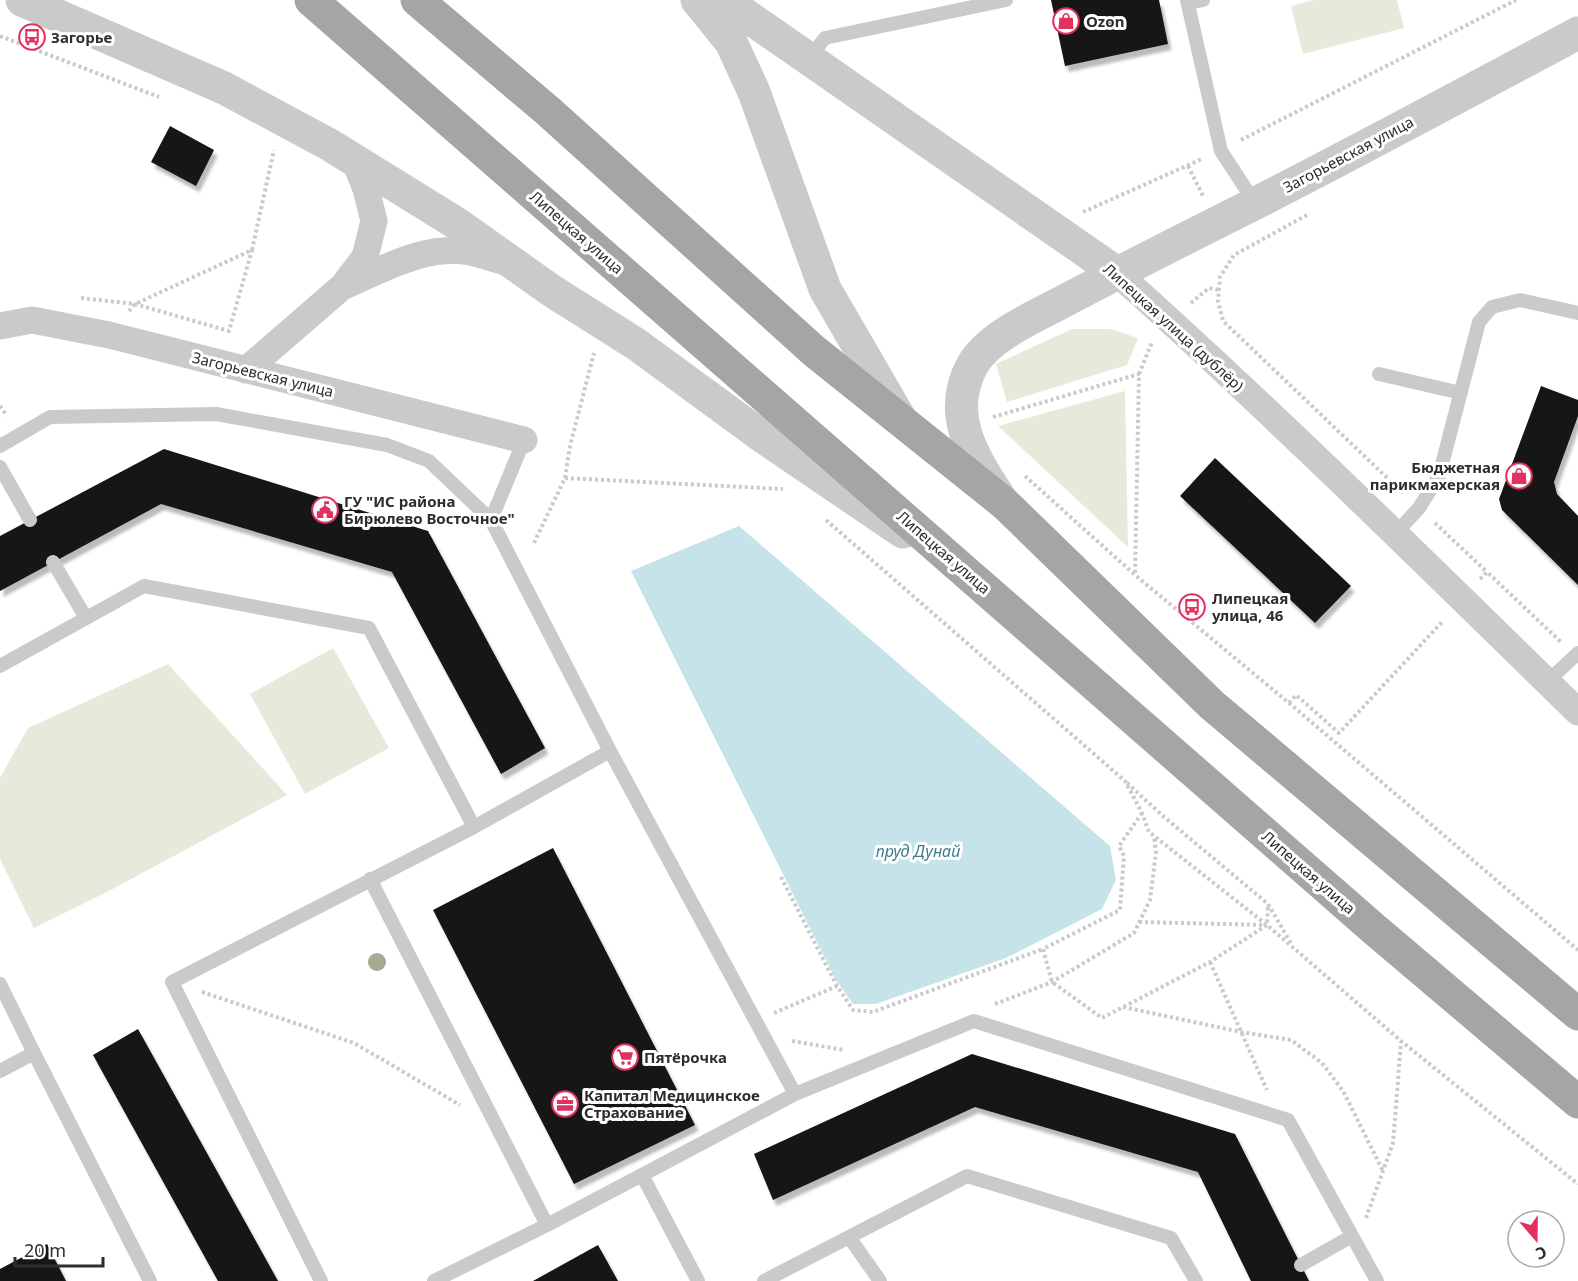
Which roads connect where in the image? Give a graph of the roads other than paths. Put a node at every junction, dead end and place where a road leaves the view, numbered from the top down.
1 (22, 0) edge
2 (311, 0) edge
3 (417, 0) edge
4 (697, 0) edge
5 (724, 0) edge
6 (1006, 0) edge
7 (1203, 0) edge
8 (1187, 2) edge
9 (1578, 33) edge
10 (809, 58) junction
11 (354, 159) junction
12 (1255, 203) junction
13 (516, 265) junction
14 (1117, 273) junction
15 (343, 286) junction
16 (1578, 313) edge
17 (0, 326) edge
18 (246, 370) junction
19 (1379, 374) dead end
20 (1461, 393) junction
21 (902, 422) junction
22 (524, 440) joint
23 (0, 446) edge
24 (0, 467) edge
25 (1005, 504) junction
26 (30, 520) dead end
27 (491, 520) junction
28 (1396, 533) junction
29 (53, 562) dead end
30 (979, 583) junction
31 (86, 618) junction
32 (1578, 652) edge
33 (0, 666) edge
34 (1547, 682) junction
35 (1578, 712) edge
36 (610, 751) junction
37 (474, 827) junction
38 (370, 879) junction
39 (0, 984) edge
40 (1578, 1014) edge
41 (34, 1053) junction
42 (0, 1071) edge
43 (795, 1094) junction
44 (1578, 1102) edge
45 (642, 1175) junction
46 (547, 1226) junction
47 (849, 1237) junction
48 (1355, 1241) junction
49 (1301, 1265) dead end
50 (150, 1281) edge
51 (321, 1281) edge
52 (434, 1281) edge
53 (698, 1281) edge
54 (764, 1281) edge
55 (880, 1281) edge
56 (1196, 1281) edge
57 (1377, 1281) edge

1 - 11 street
2 - 30 main road, Липецкая улица
3 - 21 main road
4 - 21 street
5 - 10 street, Липецкая улица (дублёр)
6 - 10 lane
7 - 8 lane
8 - 12 lane
9 - 12 street, Загорьевская улица
10 - 14 street, Липецкая улица (дублёр)
11 - 13 street
11 - 15 street
12 - 14 street, Загорьевская улица
13 - 15 street
13 - 30 street
14 - 25 street, Загорьевская улица
14 - 28 street, Липецкая улица (дублёр)
15 - 18 street
16 - 20 lane
17 - 18 street, Загорьевская улица
18 - 22 street, Загорьевская улица
19 - 20 lane
20 - 28 lane
21 - 25 main road
22 - 27 lane
23 - 27 lane
24 - 26 lane
25 - 40 main road
27 - 36 lane
28 - 34 street, Липецкая улица (дублёр)
29 - 31 lane
30 - 44 main road, Липецкая улица
31 - 33 lane
31 - 37 lane
32 - 34 lane
34 - 35 street, Липецкая улица (дублёр)
36 - 37 lane
36 - 43 lane
37 - 38 lane
38 - 46 lane
38 - 51 lane
39 - 41 lane
41 - 42 lane
41 - 50 lane
43 - 45 lane
43 - 48 lane
45 - 46 lane
45 - 53 lane
46 - 52 lane
47 - 54 lane
47 - 55 lane
47 - 56 lane
48 - 49 lane
48 - 57 lane

